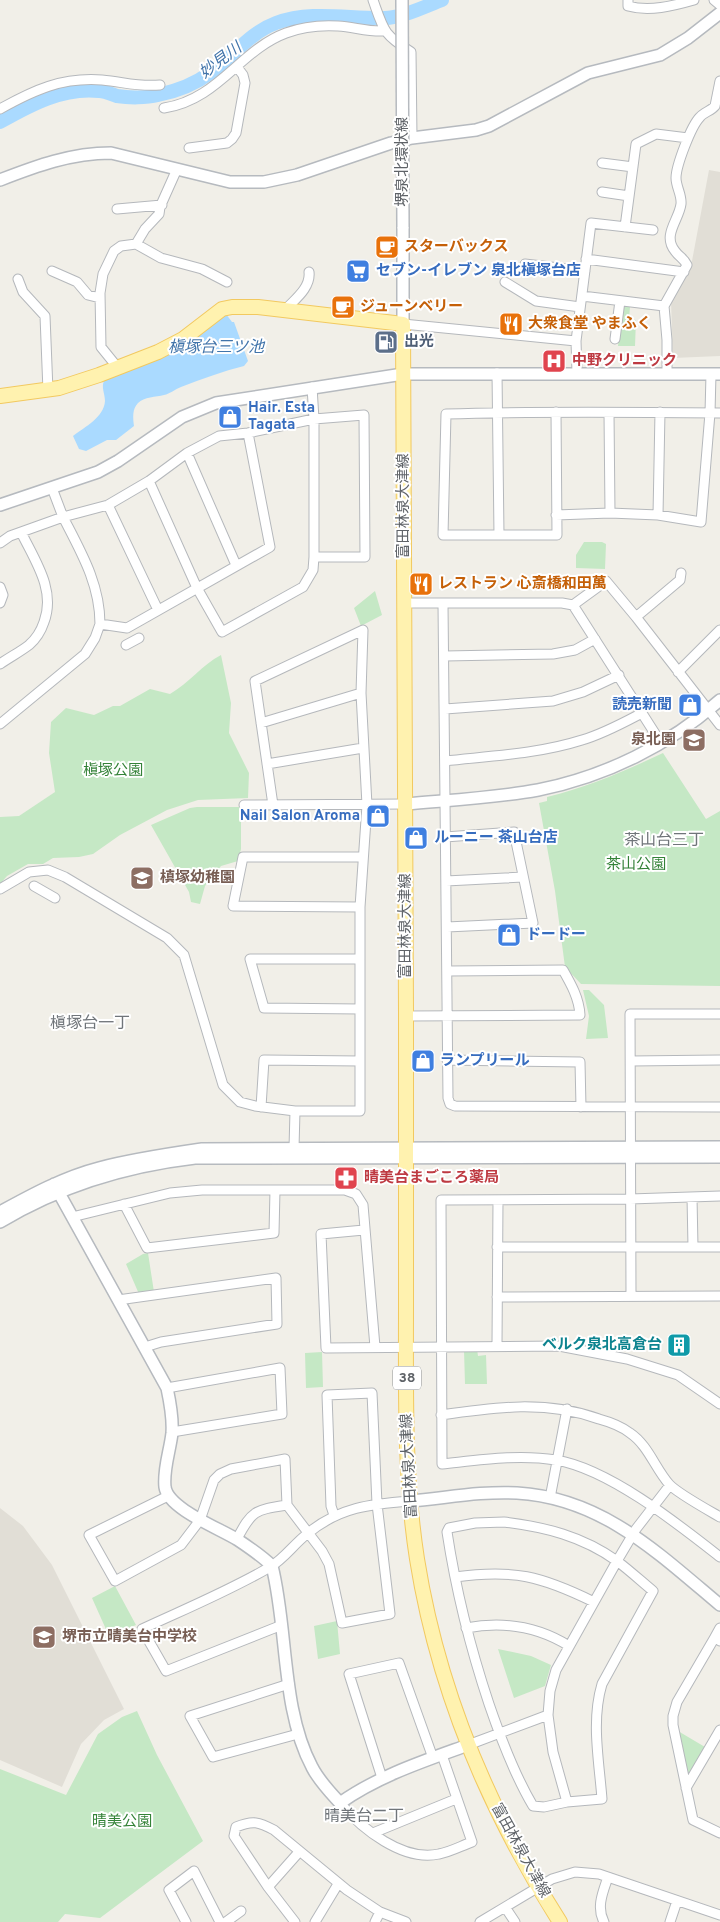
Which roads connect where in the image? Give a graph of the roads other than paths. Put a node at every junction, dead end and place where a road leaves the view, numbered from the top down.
1 (373, 0) edge
2 (402, 0) edge
3 (694, 0) edge
4 (704, 0) edge
5 (714, 0) edge
6 (628, 3) edge
7 (720, 5) edge
8 (720, 13) edge
9 (384, 30) junction
10 (237, 67) junction
11 (720, 81) edge
12 (160, 85) dead end
13 (164, 108) dead end
14 (0, 110) edge
15 (412, 138) junction
16 (688, 138) junction
17 (189, 148) dead end
18 (602, 163) dead end
19 (633, 167) junction
20 (177, 169) junction
21 (0, 180) edge
22 (602, 192) dead end
23 (629, 196) junction
24 (162, 205) junction
25 (117, 210) dead end
26 (625, 227) junction
27 (653, 230) dead end
28 (136, 244) junction
29 (586, 259) junction
30 (525, 264) dead end
31 (52, 271) dead end
32 (585, 271) junction
33 (309, 272) dead end
34 (684, 272) junction
35 (18, 280) dead end
36 (227, 282) dead end
37 (505, 282) dead end
38 (582, 296) junction
39 (100, 298) junction
40 (620, 301) junction
41 (664, 306) junction
42 (580, 307) junction
43 (285, 310) junction
44 (403, 324) junction
45 (615, 338) dead end
46 (576, 341) junction
47 (118, 368) junction
48 (497, 373) junction
49 (577, 373) junction
50 (667, 373) junction
51 (403, 374) junction
52 (716, 374) edge
53 (312, 387) junction
54 (48, 391) junction
55 (0, 396) edge
56 (497, 412) junction
57 (556, 412) junction
58 (660, 412) junction
59 (609, 413) junction
60 (710, 413) junction
61 (720, 413) edge
62 (314, 419) junction
63 (248, 433) junction
64 (187, 453) junction
65 (148, 481) junction
66 (52, 488) junction
67 (0, 505) edge
68 (108, 505) junction
69 (610, 513) junction
70 (556, 515) junction
71 (658, 515) junction
72 (63, 517) junction
73 (21, 532) junction
74 (499, 535) junction
75 (0, 543) edge
76 (314, 557) junction
77 (236, 565) junction
78 (681, 573) dead end
79 (0, 587) edge
80 (196, 588) junction
81 (0, 602) edge
82 (404, 602) junction
83 (443, 604) junction
84 (573, 605) junction
85 (158, 610) junction
86 (636, 617) junction
87 (100, 624) junction
88 (720, 630) edge
89 (139, 638) dead end
90 (595, 639) junction
91 (126, 645) dead end
92 (445, 656) junction
93 (0, 664) edge
94 (678, 672) junction
95 (619, 675) junction
96 (361, 693) junction
97 (720, 700) edge
98 (445, 709) junction
99 (709, 710) junction
100 (642, 713) junction
101 (261, 723) junction
102 (0, 724) edge
103 (720, 725) edge
104 (661, 743) junction
105 (363, 748) junction
106 (445, 761) junction
107 (267, 764) junction
108 (444, 801) junction
109 (406, 804) junction
110 (244, 805) dead end
111 (273, 805) junction
112 (367, 805) junction
113 (445, 837) junction
114 (363, 857) junction
115 (523, 877) junction
116 (446, 881) junction
117 (34, 886) dead end
118 (0, 890) edge
119 (55, 898) dead end
120 (360, 907) junction
121 (447, 927) junction
122 (360, 959) junction
123 (448, 971) junction
124 (360, 1009) junction
125 (720, 1014) edge
126 (447, 1015) junction
127 (406, 1016) junction
128 (447, 1060) junction
129 (720, 1060) edge
130 (360, 1061) junction
131 (631, 1061) junction
132 (261, 1107) junction
133 (581, 1107) junction
134 (630, 1107) junction
135 (720, 1107) edge
136 (295, 1111) junction
137 (720, 1147) edge
138 (294, 1148) junction
139 (630, 1152) junction
140 (406, 1153) junction
141 (720, 1157) edge
142 (56, 1188) junction
143 (275, 1190) junction
144 (720, 1196) edge
145 (692, 1197) junction
146 (630, 1199) junction
147 (498, 1201) junction
148 (124, 1204) junction
149 (0, 1212) edge
150 (72, 1217) junction
151 (0, 1222) edge
152 (364, 1230) junction
153 (497, 1247) junction
154 (631, 1247) junction
155 (693, 1247) junction
156 (720, 1247) edge
157 (497, 1296) junction
158 (631, 1296) junction
159 (720, 1296) edge
160 (118, 1300) junction
161 (497, 1345) junction
162 (145, 1347) junction
163 (375, 1347) junction
164 (406, 1347) junction
165 (441, 1347) junction
166 (166, 1388) junction
167 (720, 1404) edge
168 (567, 1409) junction
169 (441, 1415) junction
170 (172, 1432) junction
171 (558, 1461) junction
172 (670, 1485) junction
173 (168, 1496) junction
174 (550, 1498) junction
175 (410, 1501) junction
176 (377, 1504) junction
177 (286, 1505) junction
178 (652, 1507) junction
179 (334, 1515) junction
180 (720, 1517) edge
181 (200, 1520) junction
182 (307, 1533) junction
183 (633, 1534) junction
184 (237, 1539) junction
185 (720, 1556) edge
186 (616, 1561) junction
187 (272, 1566) junction
188 (455, 1577) junction
189 (594, 1602) junction
190 (720, 1604) edge
191 (282, 1625) junction
192 (466, 1628) junction
193 (720, 1628) edge
194 (717, 1639) edge
195 (569, 1646) junction
196 (289, 1684) junction
197 (548, 1715) junction
198 (720, 1730) edge
199 (499, 1733) junction
200 (298, 1734) junction
201 (468, 1746) junction
202 (437, 1756) junction
203 (382, 1778) junction
204 (686, 1788) junction
205 (456, 1799) junction
206 (567, 1802) junction
207 (340, 1803) junction
208 (373, 1833) junction
209 (720, 1833) edge
210 (299, 1852) junction
211 (608, 1877) junction
212 (338, 1884) junction
213 (268, 1887) junction
214 (538, 1887) junction
215 (677, 1900) junction
216 (505, 1907) junction
217 (241, 1911) dead end
218 (380, 1912) junction
219 (720, 1915) edge
220 (186, 1922) edge
221 (220, 1922) edge
222 (226, 1922) edge
223 (295, 1922) edge
224 (315, 1922) edge
225 (375, 1922) edge
226 (406, 1922) edge
227 (480, 1922) edge
228 (515, 1922) edge
229 (560, 1922) edge
230 (604, 1922) edge
231 (670, 1922) edge

1 - 9 street
2 - 44 street, 堺泉北環状線, bridge
3 - 4 street
3 - 6 street
5 - 7 street
8 - 15 street
9 - 10 street
9 - 15 street
10 - 13 street
10 - 17 street
11 - 16 street
12 - 14 street
15 - 20 street
16 - 19 street
16 - 34 street
18 - 19 street
19 - 23 street
20 - 21 street
20 - 24 street
22 - 23 street
23 - 26 street
24 - 25 street
24 - 28 street
26 - 27 street
26 - 29 street
28 - 36 street
28 - 39 street
29 - 32 street
29 - 34 street
30 - 32 street
31 - 39 street
32 - 38 street
33 - 43 street
34 - 41 street
35 - 54 street
37 - 42 street
38 - 40 street
38 - 42 street
39 - 47 street
40 - 41 street
40 - 45 street
41 - 50 street
42 - 46 street
43 - 44 main road
43 - 47 main road
44 - 46 street
44 - 51 main road, 富田林泉大津線 / 38
46 - 49 street
47 - 54 main road
48 - 49 street
48 - 51 street
48 - 56 street
49 - 50 street
50 - 52 street
51 - 53 street
51 - 82 main road, 富田林泉大津線 / 38
52 - 60 street
53 - 62 street
53 - 66 street
54 - 55 main road
56 - 57 street
56 - 74 street
56 - 74 street
57 - 59 street
57 - 70 street
58 - 59 street
58 - 60 street
58 - 71 street
59 - 69 street
60 - 61 street
60 - 71 street
62 - 63 street
62 - 76 street
62 - 76 street
63 - 64 street
63 - 77 street
64 - 65 street
64 - 77 street
65 - 68 street
65 - 80 street
66 - 67 street
66 - 72 street
68 - 72 street
68 - 85 street
69 - 70 street
69 - 71 street
70 - 74 street
72 - 73 street
72 - 87 street
73 - 75 street
73 - 93 street
76 - 80 street
77 - 80 street
78 - 86 street
79 - 81 street
80 - 85 street
82 - 83 street
82 - 109 main road, 富田林泉大津線 / 38
83 - 84 street
83 - 92 street
84 - 86 street
84 - 90 street
85 - 87 street
86 - 94 street
87 - 102 street
88 - 94 street
89 - 91 street
90 - 92 street
90 - 95 street
92 - 98 street
94 - 99 street
95 - 98 street
95 - 100 street
96 - 101 street
96 - 101 street
96 - 105 street
97 - 99 street
98 - 106 street
99 - 103 street
99 - 104 street
100 - 104 street
100 - 106 street
101 - 107 street
104 - 108 street
105 - 107 street
105 - 112 street
106 - 108 street
107 - 111 street
108 - 109 street
108 - 113 street
109 - 112 street
109 - 127 main road, 富田林泉大津線 / 38
110 - 111 street
111 - 112 street
112 - 114 street
113 - 115 street
113 - 116 street
114 - 120 street
114 - 120 street
115 - 116 street
115 - 121 street
116 - 121 street
117 - 119 street
118 - 132 street
120 - 122 street
121 - 123 street
122 - 124 street
122 - 124 street
123 - 126 street
123 - 126 street
124 - 130 street
125 - 131 street
126 - 127 street
126 - 128 street
127 - 140 main road, 富田林泉大津線 / 38
128 - 133 street
128 - 133 street
129 - 131 street
130 - 132 street
130 - 136 street
131 - 134 street
132 - 136 street
133 - 134 street
134 - 135 street
134 - 139 street
136 - 138 street
137 - 139 street
138 - 140 street
138 - 142 street
139 - 140 street
139 - 141 street
139 - 146 street
140 - 142 street
140 - 164 main road, 富田林泉大津線 / 38
142 - 149 street
142 - 150 street
142 - 151 street
143 - 148 street
143 - 148 street
143 - 152 street
144 - 145 street
145 - 146 street
145 - 155 street
146 - 147 street
146 - 154 street
147 - 153 street
147 - 165 street
148 - 150 street
150 - 160 street
152 - 163 street
152 - 163 street
153 - 154 street
153 - 157 street
154 - 155 street
154 - 158 street
155 - 156 street
157 - 158 street
157 - 161 street
158 - 159 street
160 - 162 street
160 - 162 street
161 - 165 street
161 - 167 street
162 - 166 street
163 - 164 street
164 - 165 street
164 - 175 main road, 富田林泉大津線 / 38
165 - 169 street
166 - 170 street
166 - 170 street
168 - 169 street
168 - 171 street
168 - 172 street
169 - 171 street
170 - 173 street
171 - 174 street
171 - 178 street
172 - 178 street
172 - 180 street
173 - 181 street
173 - 181 street
174 - 175 street
174 - 183 street
175 - 176 street
175 - 201 main road, 富田林泉大津線 / 38
176 - 179 street
176 - 179 street
176 - 182 street
177 - 181 street
177 - 182 street
177 - 184 street
178 - 183 street
178 - 185 street
179 - 182 street
181 - 184 street
182 - 187 street
183 - 186 street
183 - 190 street
184 - 187 street
186 - 188 street
186 - 189 street
186 - 206 street
187 - 191 street
187 - 191 street
188 - 189 street
188 - 192 street
189 - 195 street
191 - 196 street
192 - 195 street
192 - 199 street
193 - 194 street
194 - 204 street
195 - 197 street
196 - 200 street
196 - 200 street
197 - 199 street
197 - 206 street
198 - 204 street
199 - 201 street
199 - 206 street
200 - 207 street
201 - 202 street
201 - 214 main road, 富田林泉大津線 / 38
202 - 203 street
202 - 203 street
202 - 205 street
203 - 207 street
204 - 209 street
205 - 208 street
205 - 208 street
207 - 208 street
210 - 212 street
210 - 213 street
210 - 213 street
211 - 214 street
211 - 215 street
211 - 230 street
212 - 218 street
212 - 224 street
213 - 223 street
214 - 216 street
214 - 229 main road, 富田林泉大津線 / 38
215 - 219 street
215 - 231 street
216 - 227 street
216 - 228 street
217 - 222 street
218 - 225 street
218 - 226 street
220 - 221 street

